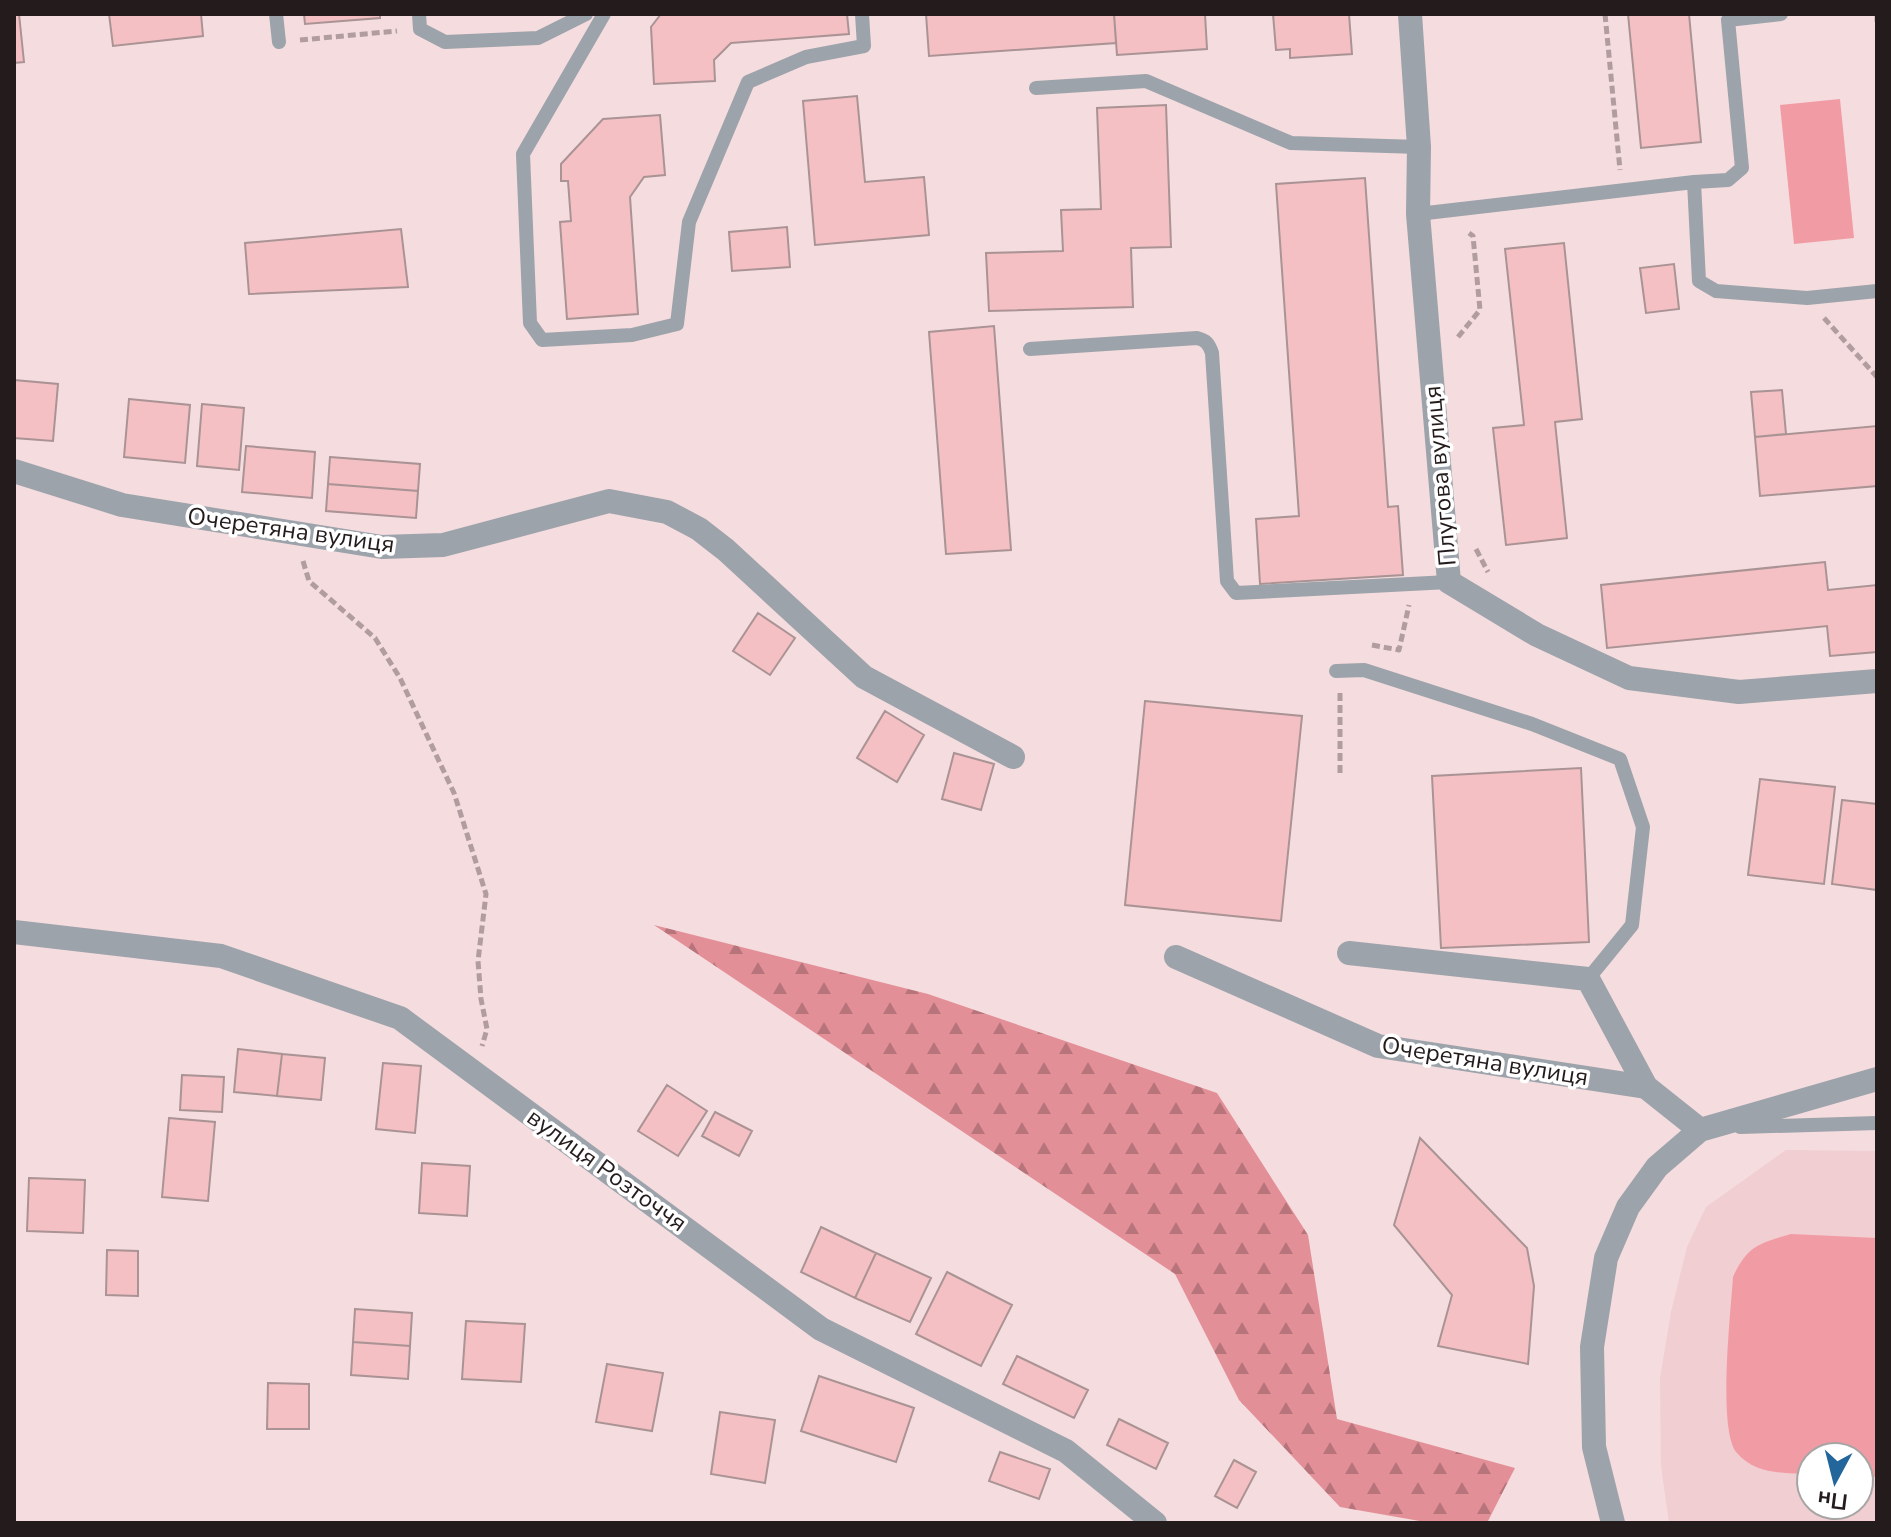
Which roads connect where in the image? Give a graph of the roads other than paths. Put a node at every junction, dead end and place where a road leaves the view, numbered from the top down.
1 (276, 14) edge
2 (586, 14) edge
3 (604, 14) edge
4 (862, 14) edge
5 (1410, 14) edge
6 (1781, 14) edge
7 (419, 22) edge
8 (279, 42) road end
9 (1036, 88) dead end
10 (1419, 147) junction
11 (1694, 182) junction
12 (1425, 214) junction
13 (1877, 291) edge
14 (1030, 349) dead end
15 (14, 471) edge
16 (1449, 582) junction
17 (1336, 671) dead end
18 (1877, 681) edge
19 (1013, 757) dead end
20 (14, 932) edge
21 (1349, 953) dead end
22 (1176, 957) dead end
23 (1588, 979) junction
24 (1877, 1079) edge
25 (1646, 1087) junction
26 (1877, 1123) edge
27 (1700, 1130) junction
28 (1155, 1523) edge
29 (1613, 1523) edge

1 - 8 lane
2 - 7 lane
3 - 4 lane
5 - 10 street, Плугова вулиця
6 - 11 lane
9 - 10 lane
10 - 12 street, Плугова вулиця
11 - 12 lane
11 - 13 lane
12 - 16 street, Плугова вулиця
14 - 16 lane
15 - 19 street, Очеретяна вулиця
16 - 18 street, Плугова вулиця
17 - 23 lane
20 - 28 street, вулиця Розточчя
21 - 23 street
22 - 25 street, Очеретяна вулиця
23 - 25 street
24 - 27 street
25 - 27 street, Очеретяна вулиця
26 - 27 lane
27 - 29 street

